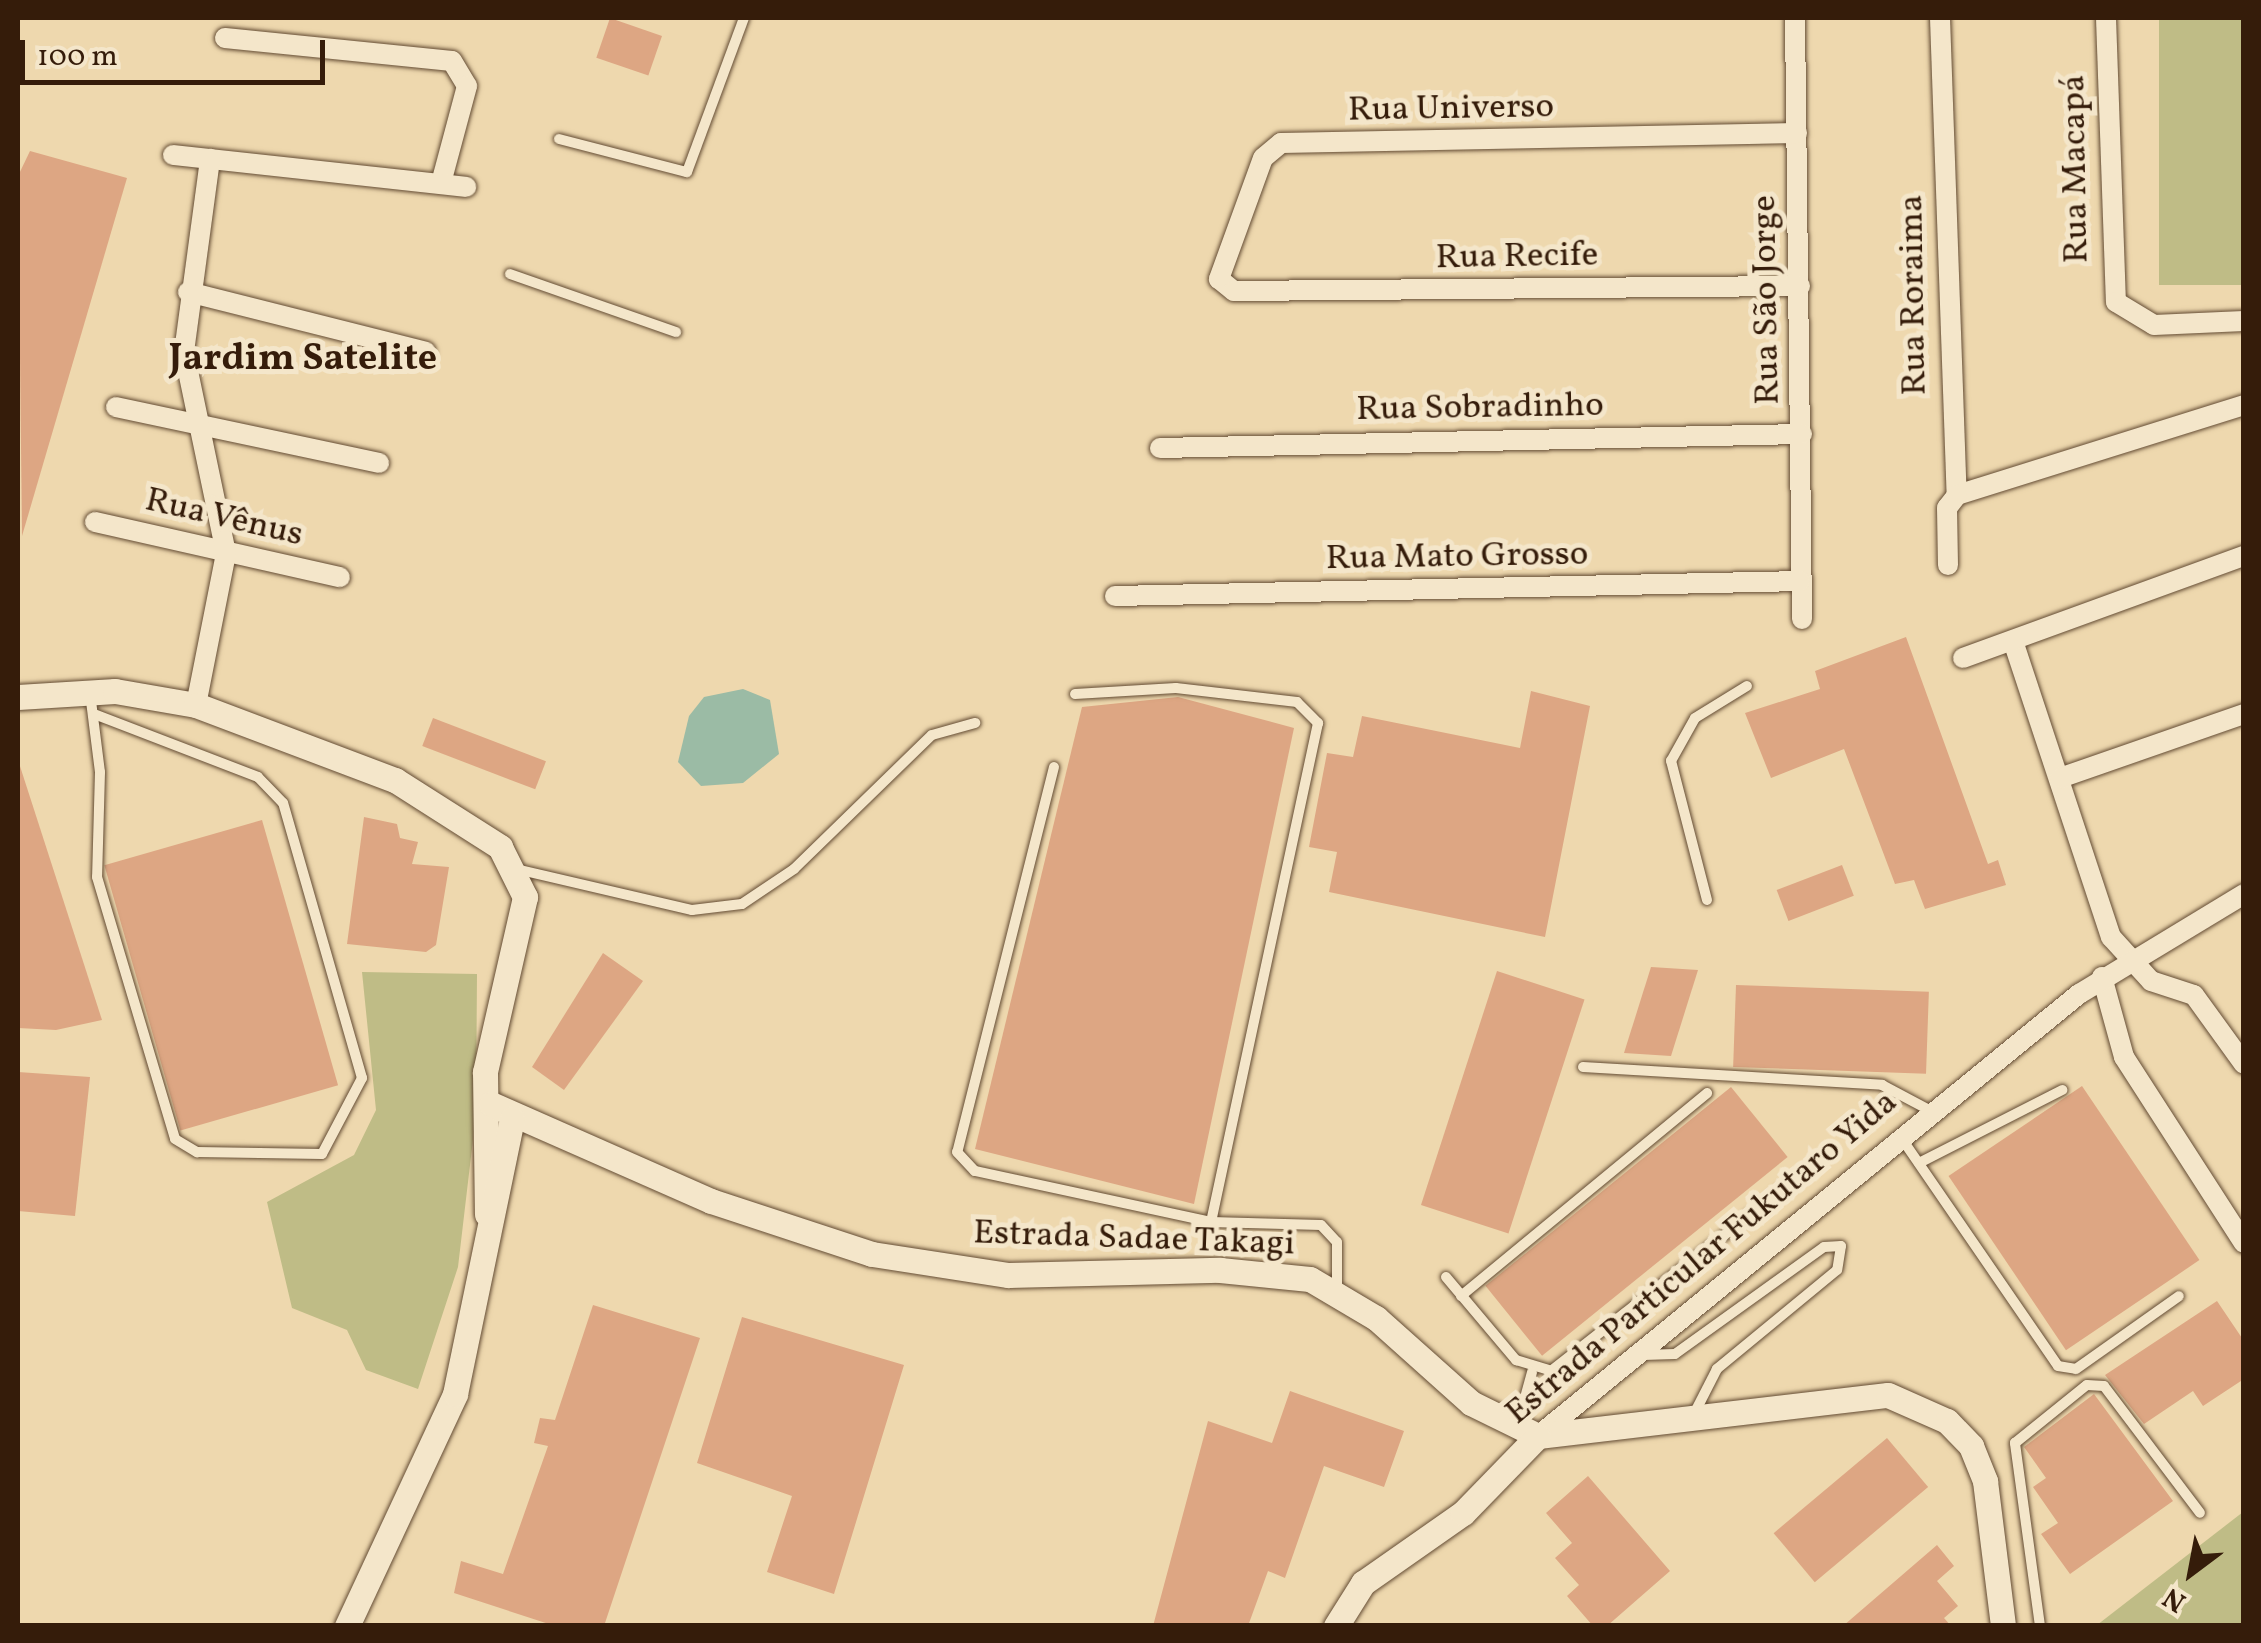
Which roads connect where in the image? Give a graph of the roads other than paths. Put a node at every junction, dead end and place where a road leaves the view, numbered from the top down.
1 (744, 18) edge
2 (1795, 18) edge
3 (1940, 18) edge
4 (2106, 18) edge
5 (225, 38) dead end
6 (1797, 132) junction
7 (559, 139) dead end
8 (173, 155) dead end
9 (210, 159) junction
10 (441, 184) junction
11 (466, 188) dead end
12 (510, 274) dead end
13 (1800, 286) junction
14 (1234, 291) joint
15 (188, 292) junction
16 (2244, 321) edge
17 (676, 332) dead end
18 (426, 352) dead end
19 (2244, 405) edge
20 (116, 407) dead end
21 (204, 426) junction
22 (1802, 434) junction
23 (1160, 448) dead end
24 (379, 463) dead end
25 (1957, 494) junction
26 (94, 522) dead end
27 (226, 553) junction
28 (2244, 556) edge
29 (1948, 566) dead end
30 (340, 577) dead end
31 (1800, 581) junction
32 (1115, 596) dead end
33 (1802, 619) dead end
34 (2013, 641) junction
35 (1963, 658) dead end
36 (1747, 686) dead end
37 (1075, 694) dead end
38 (18, 697) edge
39 (92, 702) junction
40 (196, 705) junction
41 (2244, 714) edge
42 (976, 723) dead end
43 (1054, 766) dead end
44 (2060, 778) junction
45 (516, 869) junction
46 (2244, 894) edge
47 (1707, 900) dead end
48 (2131, 962) junction
49 (2102, 977) junction
50 (2244, 1064) edge
51 (1584, 1067) dead end
52 (2062, 1090) dead end
53 (1706, 1093) dead end
54 (502, 1111) junction
55 (1934, 1112) junction
56 (1902, 1138) junction
57 (1919, 1163) junction
58 (1792, 1182) dead end
59 (1212, 1222) junction
60 (2244, 1243) edge
61 (1446, 1277) dead end
62 (1338, 1290) junction
63 (1462, 1296) junction
64 (2179, 1296) dead end
65 (1636, 1355) junction
66 (1532, 1372) junction
67 (1692, 1420) junction
68 (1527, 1432) junction
69 (2200, 1512) dead end
70 (347, 1626) edge
71 (1336, 1626) edge
72 (2004, 1626) edge
73 (2040, 1626) edge

1 - 7 lane
2 - 6 street, Rua São Jorge
3 - 25 street, Rua Roraima
4 - 16 street, Rua Macapá
5 - 10 street
6 - 13 street, Rua São Jorge
6 - 14 street, Rua Universo
8 - 9 street
9 - 10 street
9 - 15 street
10 - 11 street
12 - 17 lane
13 - 14 street, Rua Recife
13 - 22 street, Rua São Jorge
15 - 18 street
15 - 21 street
19 - 25 street
20 - 21 street
21 - 24 street
21 - 27 street
22 - 23 street, Rua Sobradinho
22 - 31 street, Rua São Jorge
25 - 29 street, Rua Roraima
26 - 27 street, Rua Vênus
27 - 30 street, Rua Vênus
27 - 40 street
28 - 34 street
31 - 32 street, Rua Mato Grosso
31 - 33 street, Rua São Jorge
34 - 35 street
34 - 44 street
36 - 47 lane
37 - 59 lane
38 - 39 street
39 - 39 lane
39 - 40 street
40 - 45 street
41 - 44 street
42 - 45 lane
43 - 59 lane
44 - 48 street
45 - 54 street
46 - 48 street, Estrada Particular Fukutaro Yida
48 - 49 street, Estrada Particular Fukutaro Yida
48 - 50 street
49 - 55 street, Estrada Particular Fukutaro Yida
49 - 60 street
51 - 55 lane
52 - 57 lane
53 - 63 lane
54 - 62 street, Estrada Sadae Takagi
54 - 70 street
55 - 56 street, Estrada Particular Fukutaro Yida
56 - 57 lane
56 - 65 street, Estrada Particular Fukutaro Yida
57 - 64 lane
58 - 66 lane
59 - 62 lane
61 - 63 lane
62 - 68 street, Estrada Sadae Takagi
63 - 66 lane
65 - 67 lane
65 - 68 street, Estrada Particular Fukutaro Yida
66 - 68 lane
67 - 68 street
67 - 72 street
68 - 71 street, Estrada Particular Fukutaro Yida
69 - 73 lane

